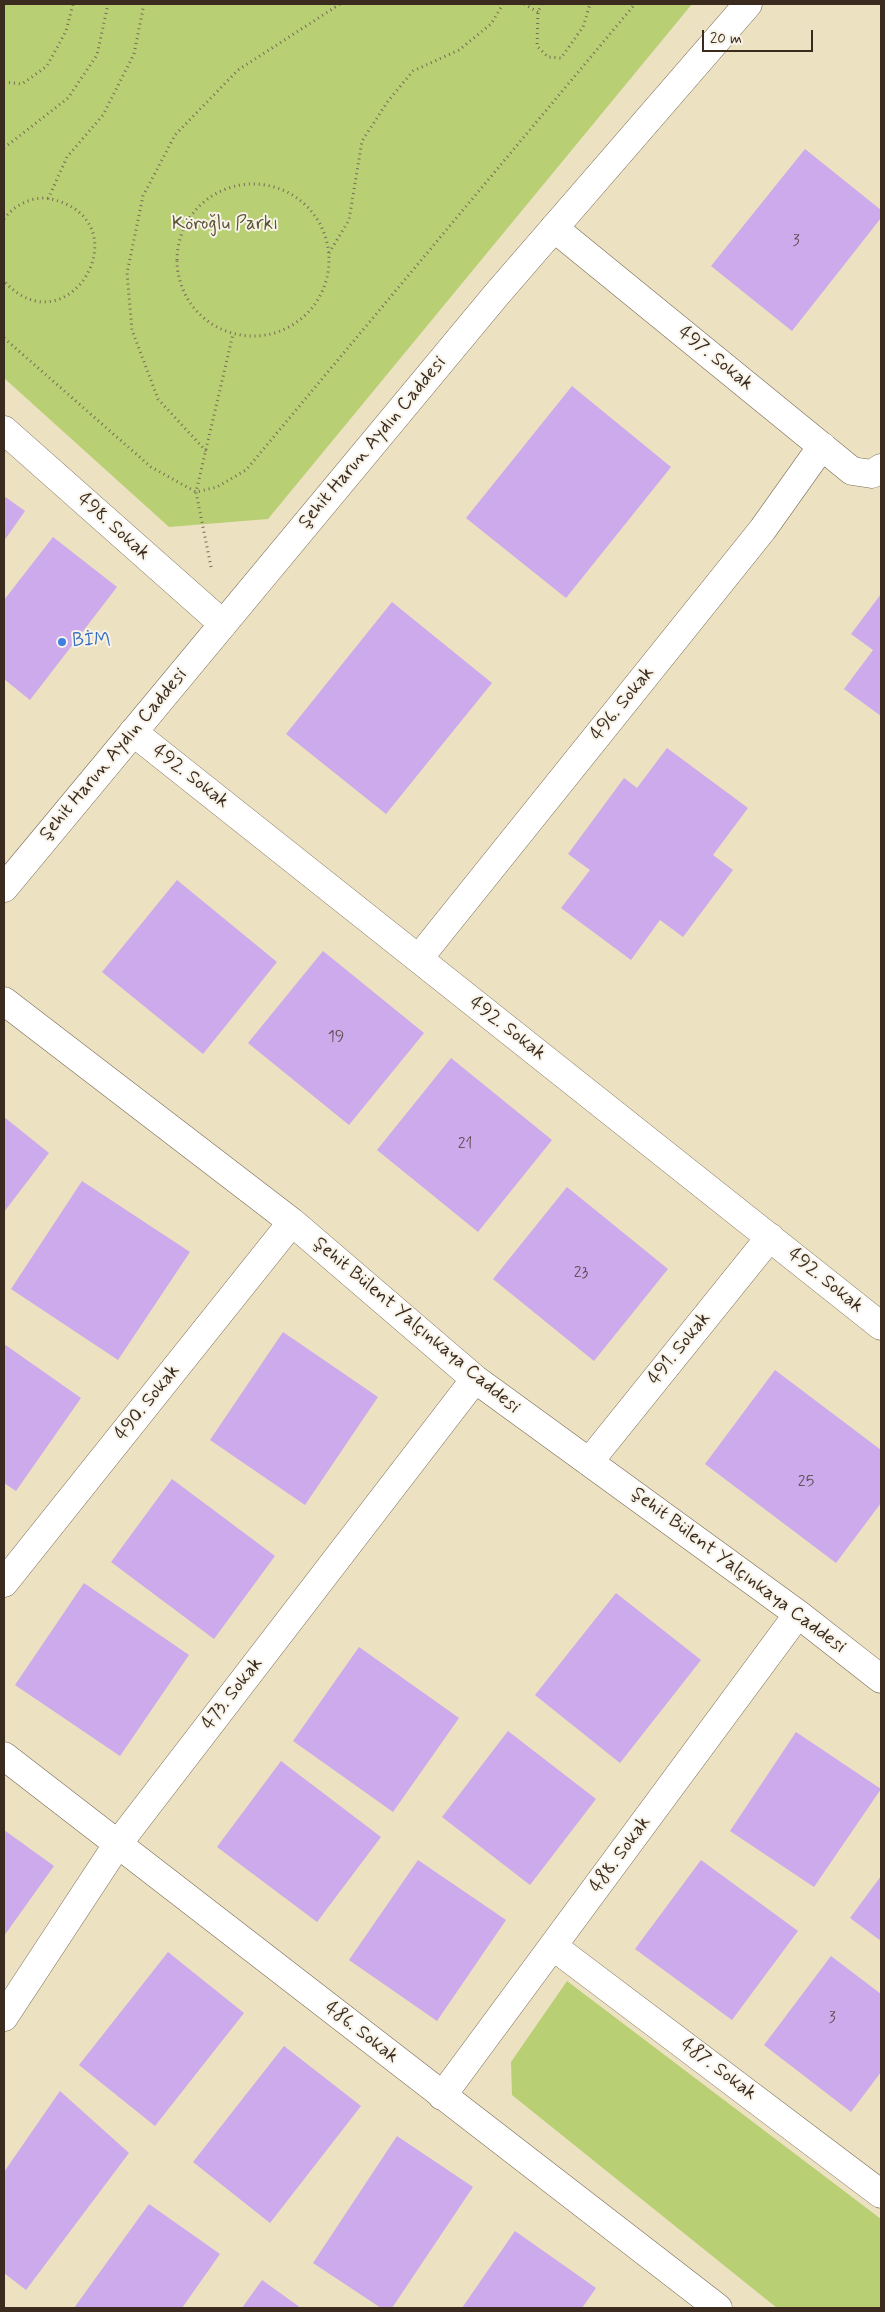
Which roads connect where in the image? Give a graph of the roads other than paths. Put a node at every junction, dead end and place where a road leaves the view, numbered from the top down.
1 (748, 4) edge
2 (554, 228) junction
3 (4, 430) edge
4 (822, 446) junction
5 (881, 468) edge
6 (223, 624) junction
7 (133, 732) junction
8 (4, 888) edge
9 (419, 958) junction
10 (4, 1001) edge
11 (292, 1222) junction
12 (770, 1237) junction
13 (881, 1326) edge
14 (475, 1379) junction
15 (589, 1462) junction
16 (4, 1583) edge
17 (798, 1614) junction
18 (881, 1679) edge
19 (4, 1756) edge
20 (117, 1844) junction
21 (554, 1947) junction
22 (4, 2017) edge
23 (442, 2096) junction
24 (881, 2194) edge
25 (718, 2308) edge

1 - 2 street, Şehit Harun Aydın Caddesi
2 - 4 street, 497. Sokak
2 - 6 street, Şehit Harun Aydın Caddesi
3 - 6 street, 498. Sokak
4 - 5 street, 497. Sokak
4 - 9 street, 496. Sokak
6 - 7 street, Şehit Harun Aydın Caddesi
7 - 8 street, Şehit Harun Aydın Caddesi
7 - 9 street, 492. Sokak
9 - 12 street, 492. Sokak
10 - 11 street, Şehit Bülent Yalçınkaya Caddesi
11 - 14 street, Şehit Bülent Yalçınkaya Caddesi
11 - 16 street, 490. Sokak
12 - 13 street, 492. Sokak
12 - 15 street, 491. Sokak
14 - 15 street, Şehit Bülent Yalçınkaya Caddesi
14 - 20 street, 473. Sokak
15 - 17 street, Şehit Bülent Yalçınkaya Caddesi
17 - 18 street, Şehit Bülent Yalçınkaya Caddesi
17 - 21 street, 488. Sokak
19 - 20 street, 486. Sokak
20 - 22 street, 473. Sokak
20 - 23 street, 486. Sokak
21 - 23 street, 488. Sokak
21 - 24 street, 487. Sokak
23 - 25 street, 486. Sokak

